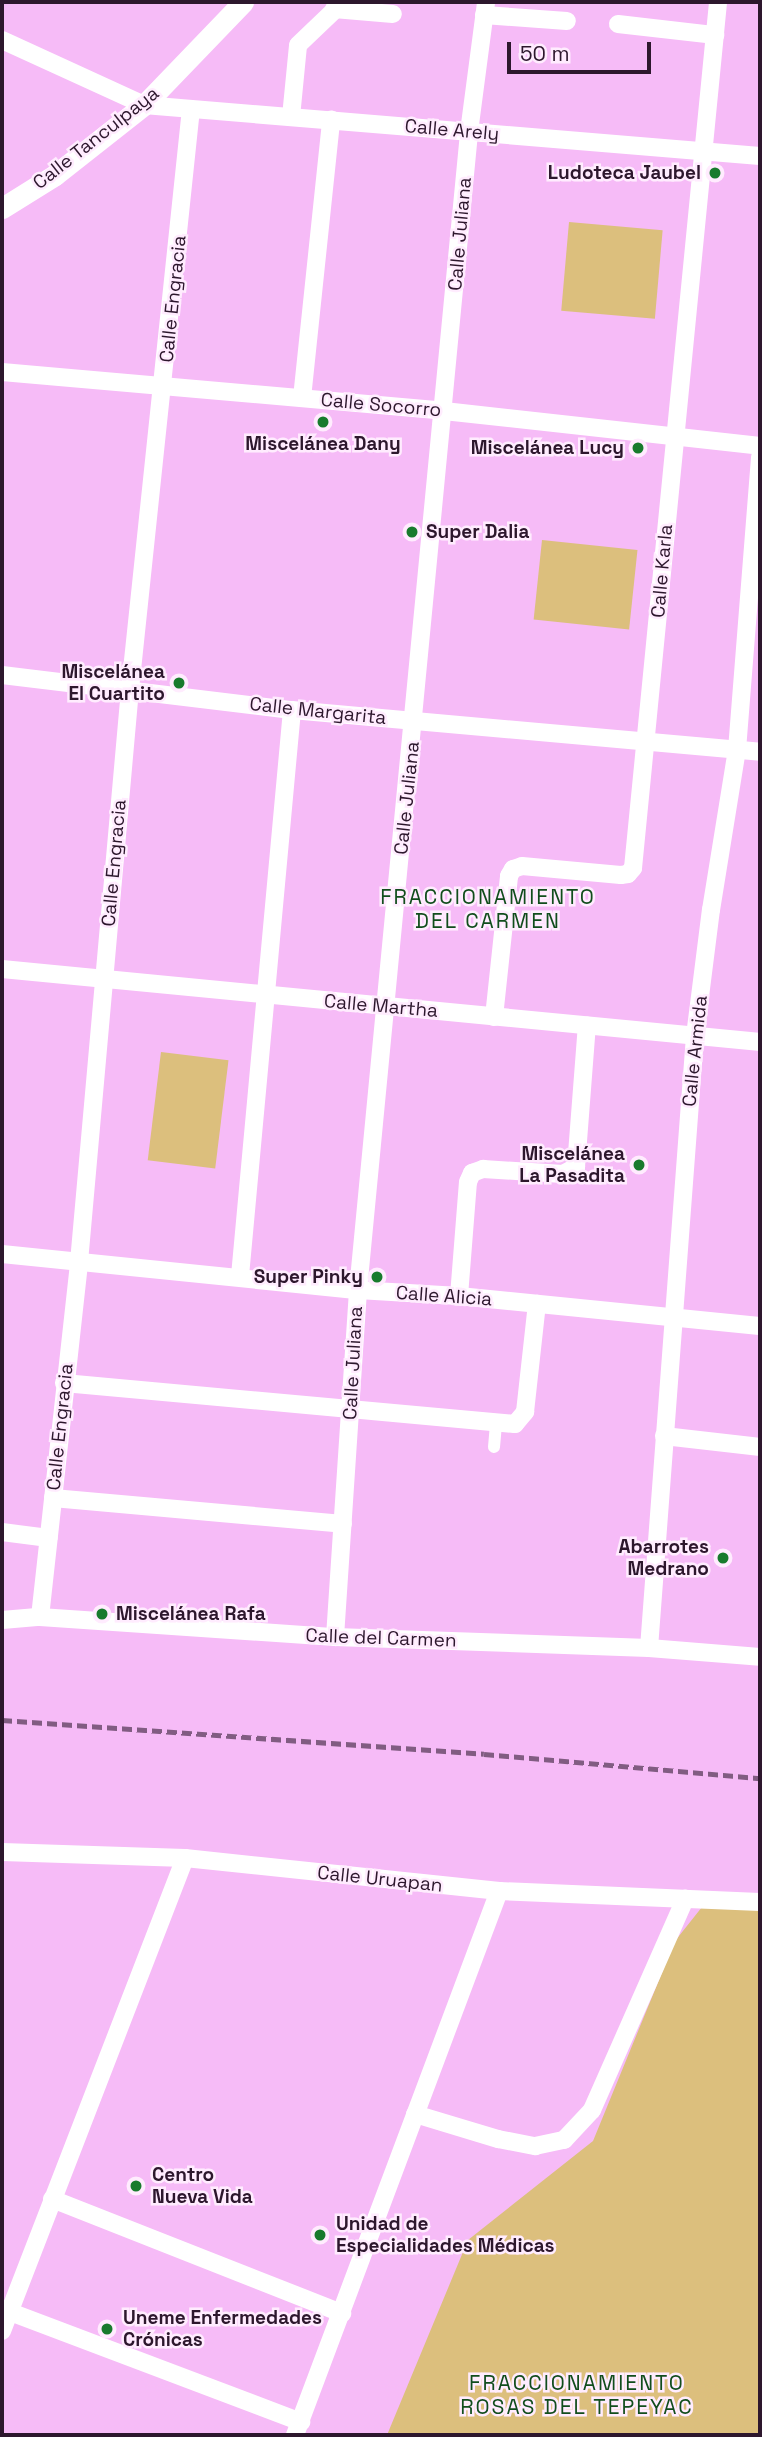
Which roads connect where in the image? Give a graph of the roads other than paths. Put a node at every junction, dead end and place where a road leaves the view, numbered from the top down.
1 (718, 2) edge
2 (237, 3) edge
3 (339, 6) edge
4 (485, 8) edge
5 (393, 14) dead end
6 (568, 21) dead end
7 (618, 24) dead end
8 (715, 35) junction
9 (2, 40) edge
10 (144, 105) junction
11 (191, 109) junction
12 (291, 117) junction
13 (331, 121) junction
14 (469, 132) junction
15 (703, 151) junction
16 (760, 156) edge
17 (2, 208) edge
18 (2, 372) edge
19 (164, 385) junction
20 (302, 398) junction
21 (444, 411) junction
22 (674, 435) junction
23 (760, 446) edge
24 (760, 457) edge
25 (2, 675) edge
26 (131, 689) junction
27 (292, 710) junction
28 (415, 722) junction
29 (646, 743) junction
30 (737, 750) junction
31 (760, 752) edge
32 (2, 969) edge
33 (103, 979) junction
34 (267, 995) junction
35 (385, 1006) junction
36 (494, 1017) junction
37 (587, 1026) junction
38 (695, 1036) junction
39 (760, 1042) edge
40 (2, 1254) edge
41 (79, 1262) junction
42 (240, 1276) junction
43 (358, 1290) junction
44 (459, 1296) junction
45 (537, 1304) junction
46 (673, 1317) junction
47 (760, 1326) edge
48 (64, 1383) junction
49 (351, 1407) junction
50 (496, 1423) junction
51 (664, 1436) junction
52 (494, 1447) dead end
53 (760, 1447) edge
54 (53, 1498) junction
55 (343, 1524) junction
56 (2, 1532) edge
57 (48, 1538) junction
58 (40, 1617) junction
59 (2, 1620) edge
60 (335, 1637) junction
61 (649, 1648) junction
62 (760, 1657) edge
63 (2, 1852) edge
64 (185, 1858) junction
65 (499, 1891) junction
66 (685, 1899) junction
67 (760, 1902) edge
68 (415, 2114) junction
69 (52, 2199) junction
70 (5, 2310) edge
71 (342, 2313) junction
72 (2, 2331) edge
73 (298, 2429) edge

1 - 8 street, Calle Karla
2 - 10 street, Calle Tanculpaya
3 - 5 street
3 - 12 street
4 - 6 street
4 - 14 street, Calle Juliana
7 - 8 street
8 - 15 street, Calle Karla
9 - 10 street, Calle Arely
10 - 11 street, Calle Arely
10 - 17 street, Calle Tanculpaya
11 - 12 street, Calle Arely
11 - 19 street, Calle Engracia
12 - 13 street, Calle Arely
13 - 14 street, Calle Arely
13 - 20 street
14 - 15 street, Calle Arely
14 - 21 street, Calle Juliana
15 - 16 street, Calle Arely
15 - 22 street, Calle Karla
18 - 19 street, Calle Socorro
19 - 20 street, Calle Socorro
19 - 26 street, Calle Engracia
20 - 21 street, Calle Socorro
21 - 22 street, Calle Socorro
21 - 28 street, Calle Juliana
22 - 23 street, Calle Socorro
22 - 29 street, Calle Karla
24 - 30 street, Calle Armida
25 - 26 street, Calle Margarita
26 - 27 street, Calle Margarita
26 - 33 street, Calle Engracia
27 - 28 street, Calle Margarita
27 - 34 street
28 - 29 street, Calle Margarita
28 - 35 street, Calle Juliana
29 - 30 street, Calle Margarita
29 - 36 street, Calle Karla
30 - 31 street, Calle Margarita
30 - 38 street, Calle Armida
32 - 33 street, Calle Martha
33 - 34 street, Calle Martha
33 - 41 street, Calle Engracia
34 - 35 street, Calle Martha
34 - 42 street
35 - 36 street, Calle Martha
35 - 43 street, Calle Juliana
36 - 37 street, Calle Martha
37 - 38 street, Calle Martha
37 - 44 street
38 - 39 street, Calle Martha
38 - 46 street, Calle Armida
40 - 41 street, Calle Alicia
41 - 42 street, Calle Alicia
41 - 48 street, Calle Engracia
42 - 43 street, Calle Alicia
43 - 44 street, Calle Alicia
43 - 49 street, Calle Juliana
44 - 45 street, Calle Alicia
45 - 46 street, Calle Alicia
45 - 50 street
46 - 47 street, Calle Alicia
46 - 51 street, Calle Armida
48 - 49 street
48 - 54 street, Calle Engracia
49 - 50 street
49 - 55 street, Calle Juliana
50 - 52 street
51 - 53 street
51 - 61 street, Calle Armida
54 - 55 street
54 - 57 street, Calle Engracia
55 - 60 street, Calle Juliana
56 - 57 street
57 - 58 street, Calle Engracia
58 - 59 street, Calle del Carmen
58 - 60 street, Calle del Carmen
60 - 61 street, Calle del Carmen
61 - 62 street, Calle del Carmen
63 - 64 street, Calle Uruapan
64 - 65 street, Calle Uruapan
64 - 69 street
65 - 66 street, Calle Uruapan
65 - 68 street
66 - 67 street, Calle Uruapan
66 - 68 street
68 - 71 street
69 - 70 street
69 - 71 street
70 - 72 street
70 - 73 street
71 - 73 street

